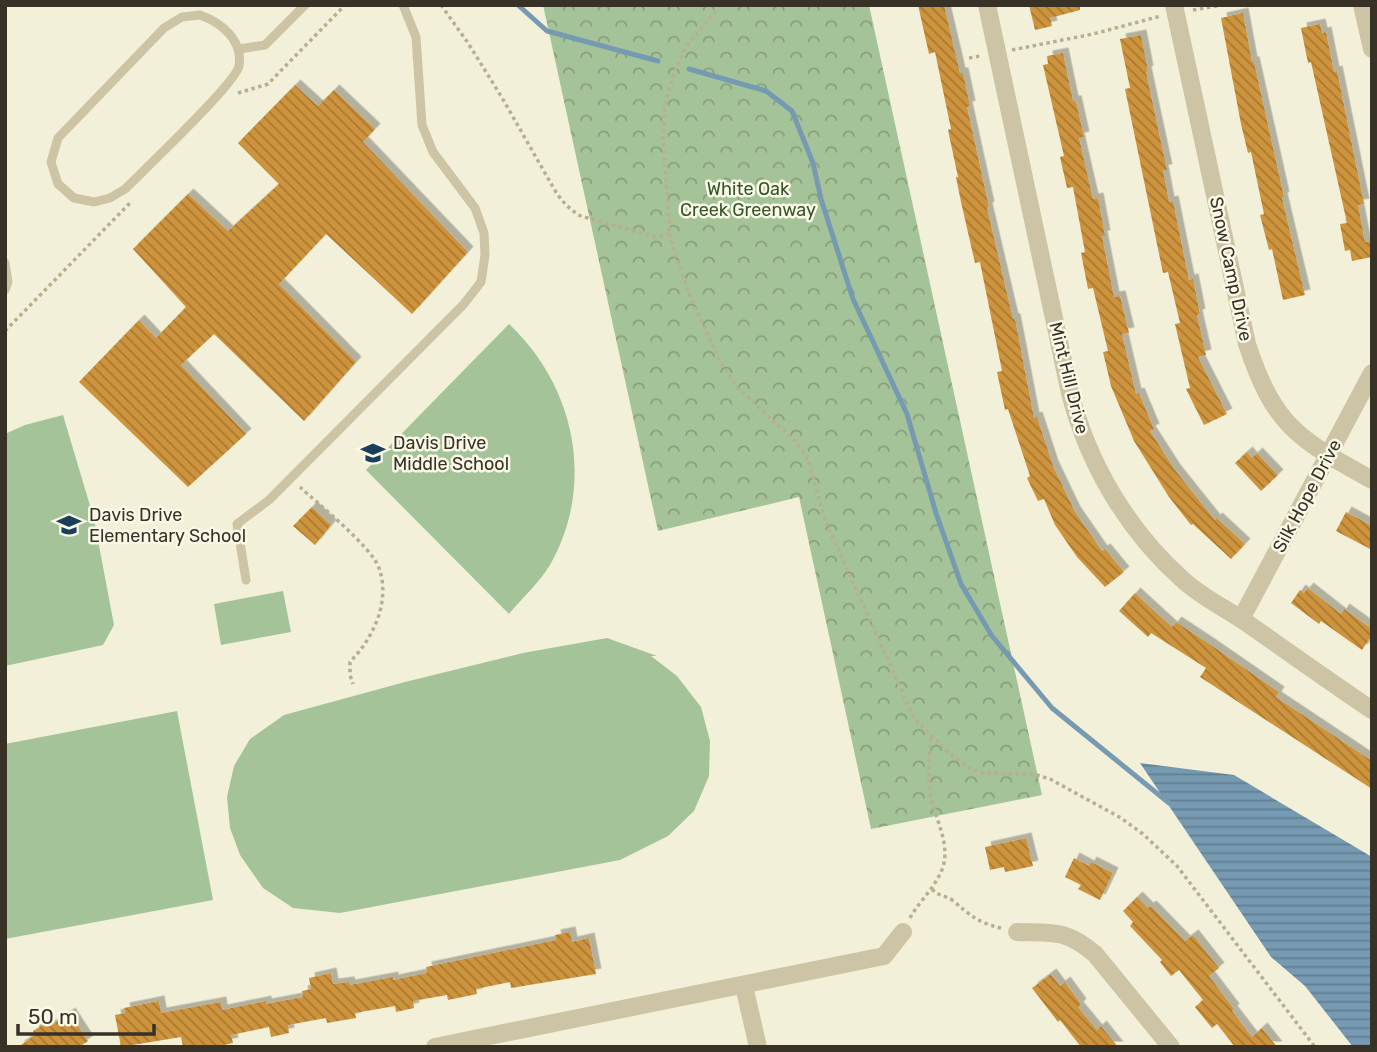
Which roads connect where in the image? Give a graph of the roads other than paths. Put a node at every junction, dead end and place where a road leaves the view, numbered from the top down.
1 (305, 5) edge
2 (403, 5) edge
3 (987, 5) edge
4 (1362, 5) edge
5 (1174, 9) edge
6 (239, 49) junction
7 (1372, 49) edge
8 (5, 263) edge
9 (5, 290) edge
10 (1372, 373) edge
11 (1329, 456) junction
12 (1372, 480) edge
13 (246, 580) dead end
14 (1241, 619) junction
15 (1372, 710) edge
16 (903, 932) road end
17 (1017, 932) road end
18 (744, 986) junction
19 (499, 1041) edge
20 (435, 1047) edge
21 (758, 1047) edge
22 (1171, 1047) edge

1 - 6 lane
2 - 13 lane
3 - 14 street, Mint Hill Drive
4 - 7 street
5 - 11 street, Snow Camp Drive
6 - 6 lane
8 - 9 lane
10 - 11 street, Silk Hope Drive
11 - 12 street, Snow Camp Drive
11 - 14 street, Silk Hope Drive
14 - 15 street, Mint Hill Drive
16 - 18 street
17 - 22 street
18 - 19 street
18 - 21 street
19 - 20 street

